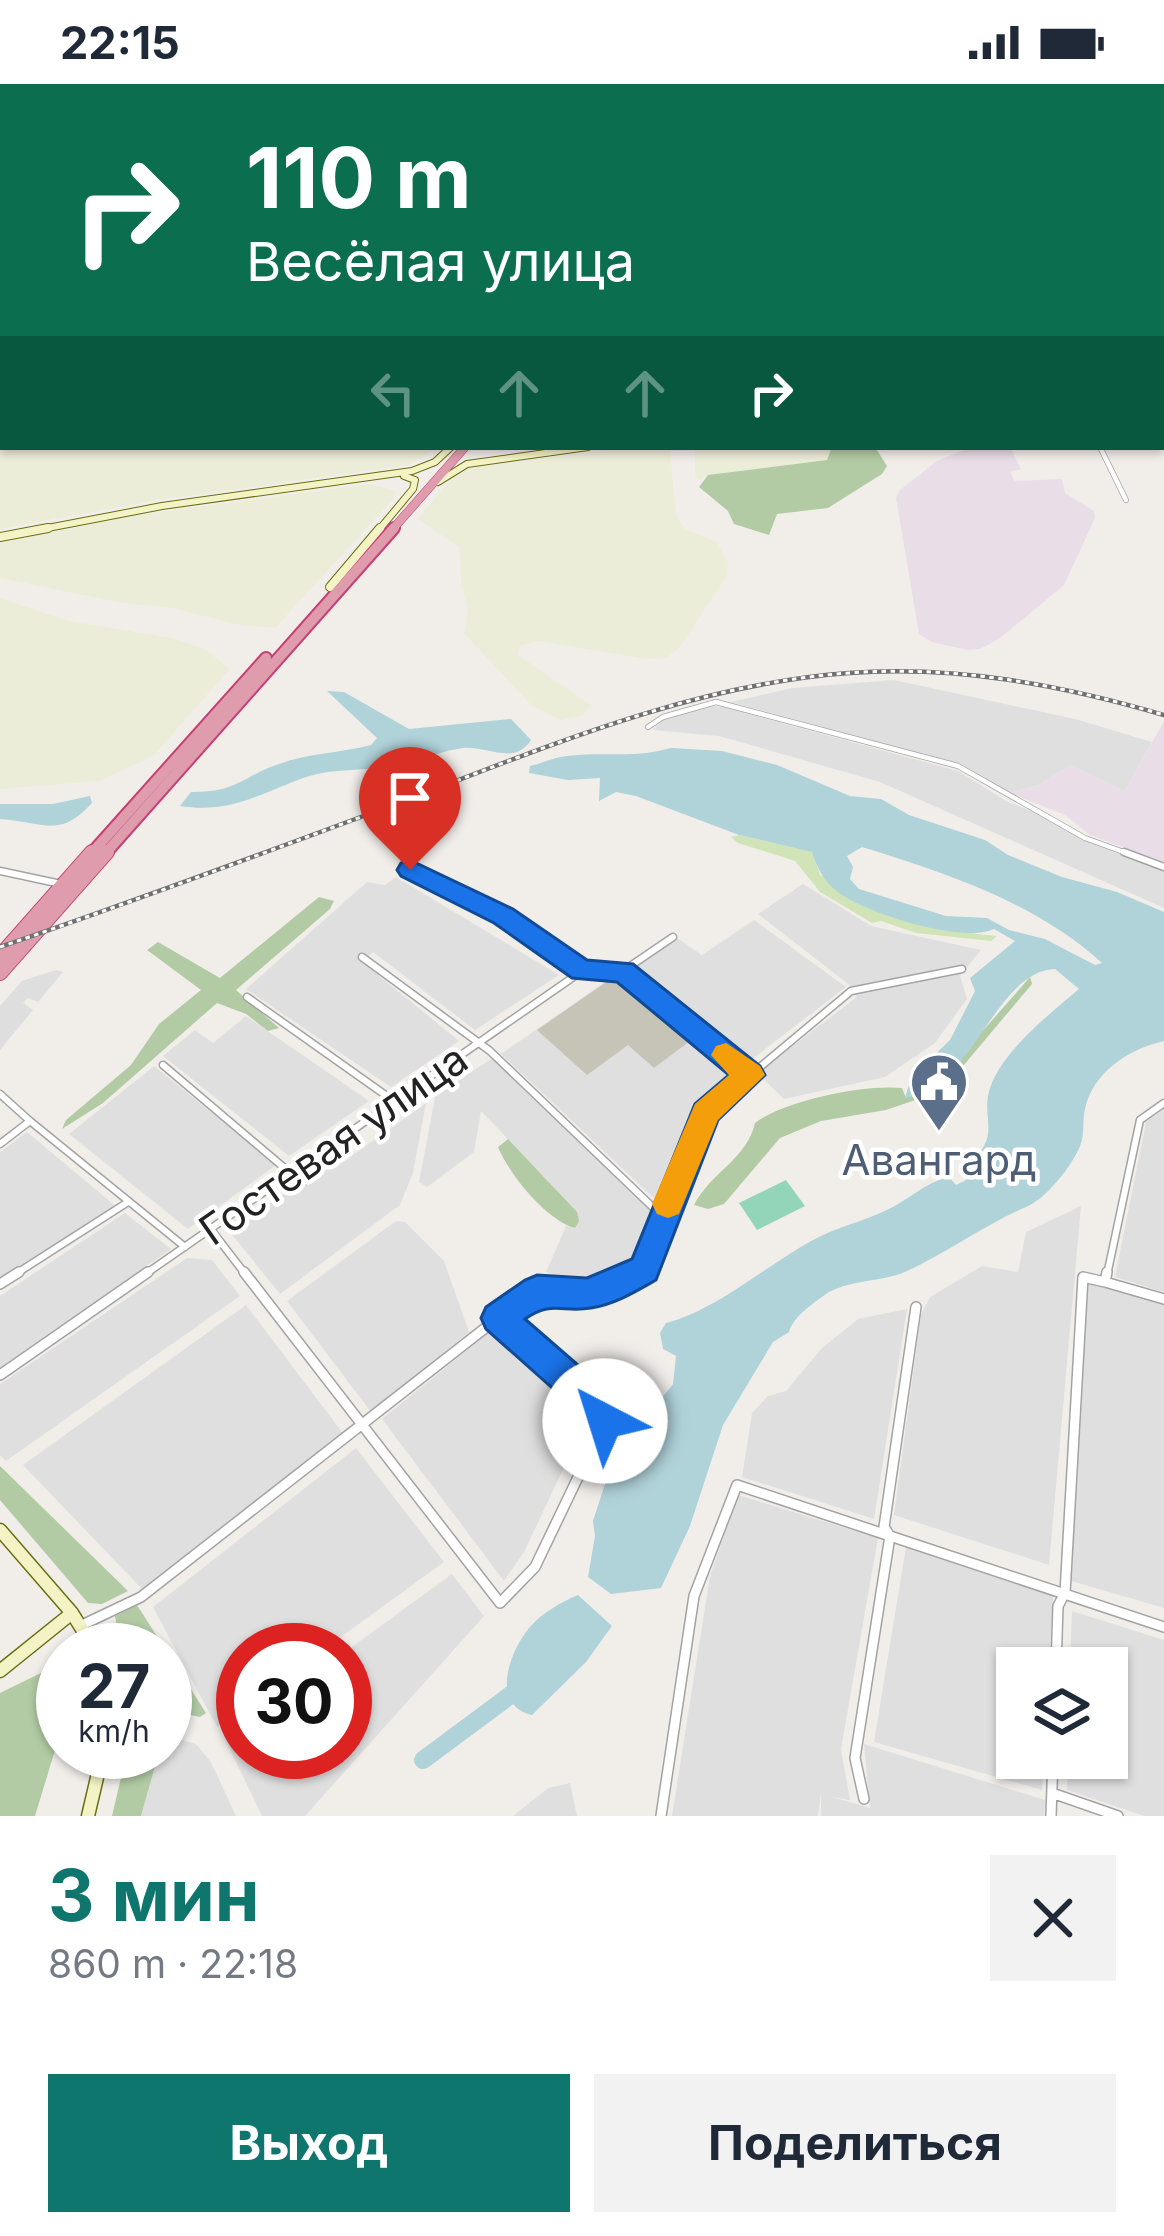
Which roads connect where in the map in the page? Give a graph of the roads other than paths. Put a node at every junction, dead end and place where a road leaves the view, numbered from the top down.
1 (449, 450) edge
2 (450, 450) edge
3 (465, 450) edge
4 (470, 450) edge
5 (567, 450) edge
6 (1101, 450) edge
7 (510, 458) junction
8 (380, 476) junction
9 (1126, 500) dead end
10 (0, 537) edge
11 (384, 538) junction
12 (330, 587) junction
13 (648, 727) dead end
14 (1164, 867) edge
15 (410, 870) dead end
16 (0, 871) edge
17 (63, 885) junction
18 (673, 937) dead end
19 (0, 956) edge
20 (362, 958) dead end
21 (962, 969) dead end
22 (582, 970) junction
23 (623, 971) junction
24 (0, 973) edge
25 (248, 997) dead end
26 (476, 1044) junction
27 (163, 1065) dead end
28 (750, 1075) junction
29 (0, 1094) edge
30 (391, 1100) junction
31 (1164, 1103) edge
32 (30, 1121) junction
33 (0, 1144) edge
34 (288, 1171) junction
35 (128, 1202) junction
36 (663, 1217) junction
37 (209, 1227) junction
38 (185, 1247) junction
39 (1106, 1282) junction
40 (0, 1284) edge
41 (1164, 1299) edge
42 (916, 1307) dead end
43 (498, 1318) junction
44 (0, 1375) edge
45 (362, 1426) junction
46 (0, 1530) edge
47 (890, 1536) junction
48 (1066, 1593) junction
49 (77, 1619) junction
50 (79, 1623) edge
51 (1164, 1627) edge
52 (1057, 1647) edge
53 (0, 1671) edge
54 (97, 1779) edge
55 (1052, 1779) edge
56 (1052, 1793) junction
57 (864, 1799) dead end
58 (88, 1816) edge
59 (661, 1816) edge
60 (1051, 1816) edge
61 (1118, 1816) edge

1 - 8 street
2 - 12 highway
3 - 11 highway
4 - 7 street
5 - 7 street
6 - 9 street
7 - 11 street
8 - 10 street
8 - 12 street
11 - 24 highway
12 - 17 highway
13 - 14 street
15 - 22 street
16 - 17 street
17 - 19 highway
18 - 23 street
20 - 26 street
21 - 28 street
22 - 23 street
22 - 26 street, Гостевая улица
23 - 28 street
25 - 30 street
26 - 30 street, Гостевая улица
26 - 36 street
27 - 34 street
28 - 36 street
29 - 32 street
30 - 34 street, Гостевая улица
31 - 39 street
32 - 33 street
32 - 35 street
34 - 37 street, Гостевая улица
35 - 38 street
35 - 40 street
36 - 43 street
37 - 38 street, Гостевая улица
37 - 45 street
38 - 44 street, Гостевая улица
39 - 41 street
39 - 48 street
42 - 47 street
43 - 45 street
43 - 45 street
45 - 49 street
46 - 49 street
47 - 48 street
47 - 57 street
47 - 59 street
48 - 51 street
48 - 52 street
49 - 50 street
49 - 53 street
54 - 58 street
55 - 56 street
56 - 60 street
56 - 61 street

